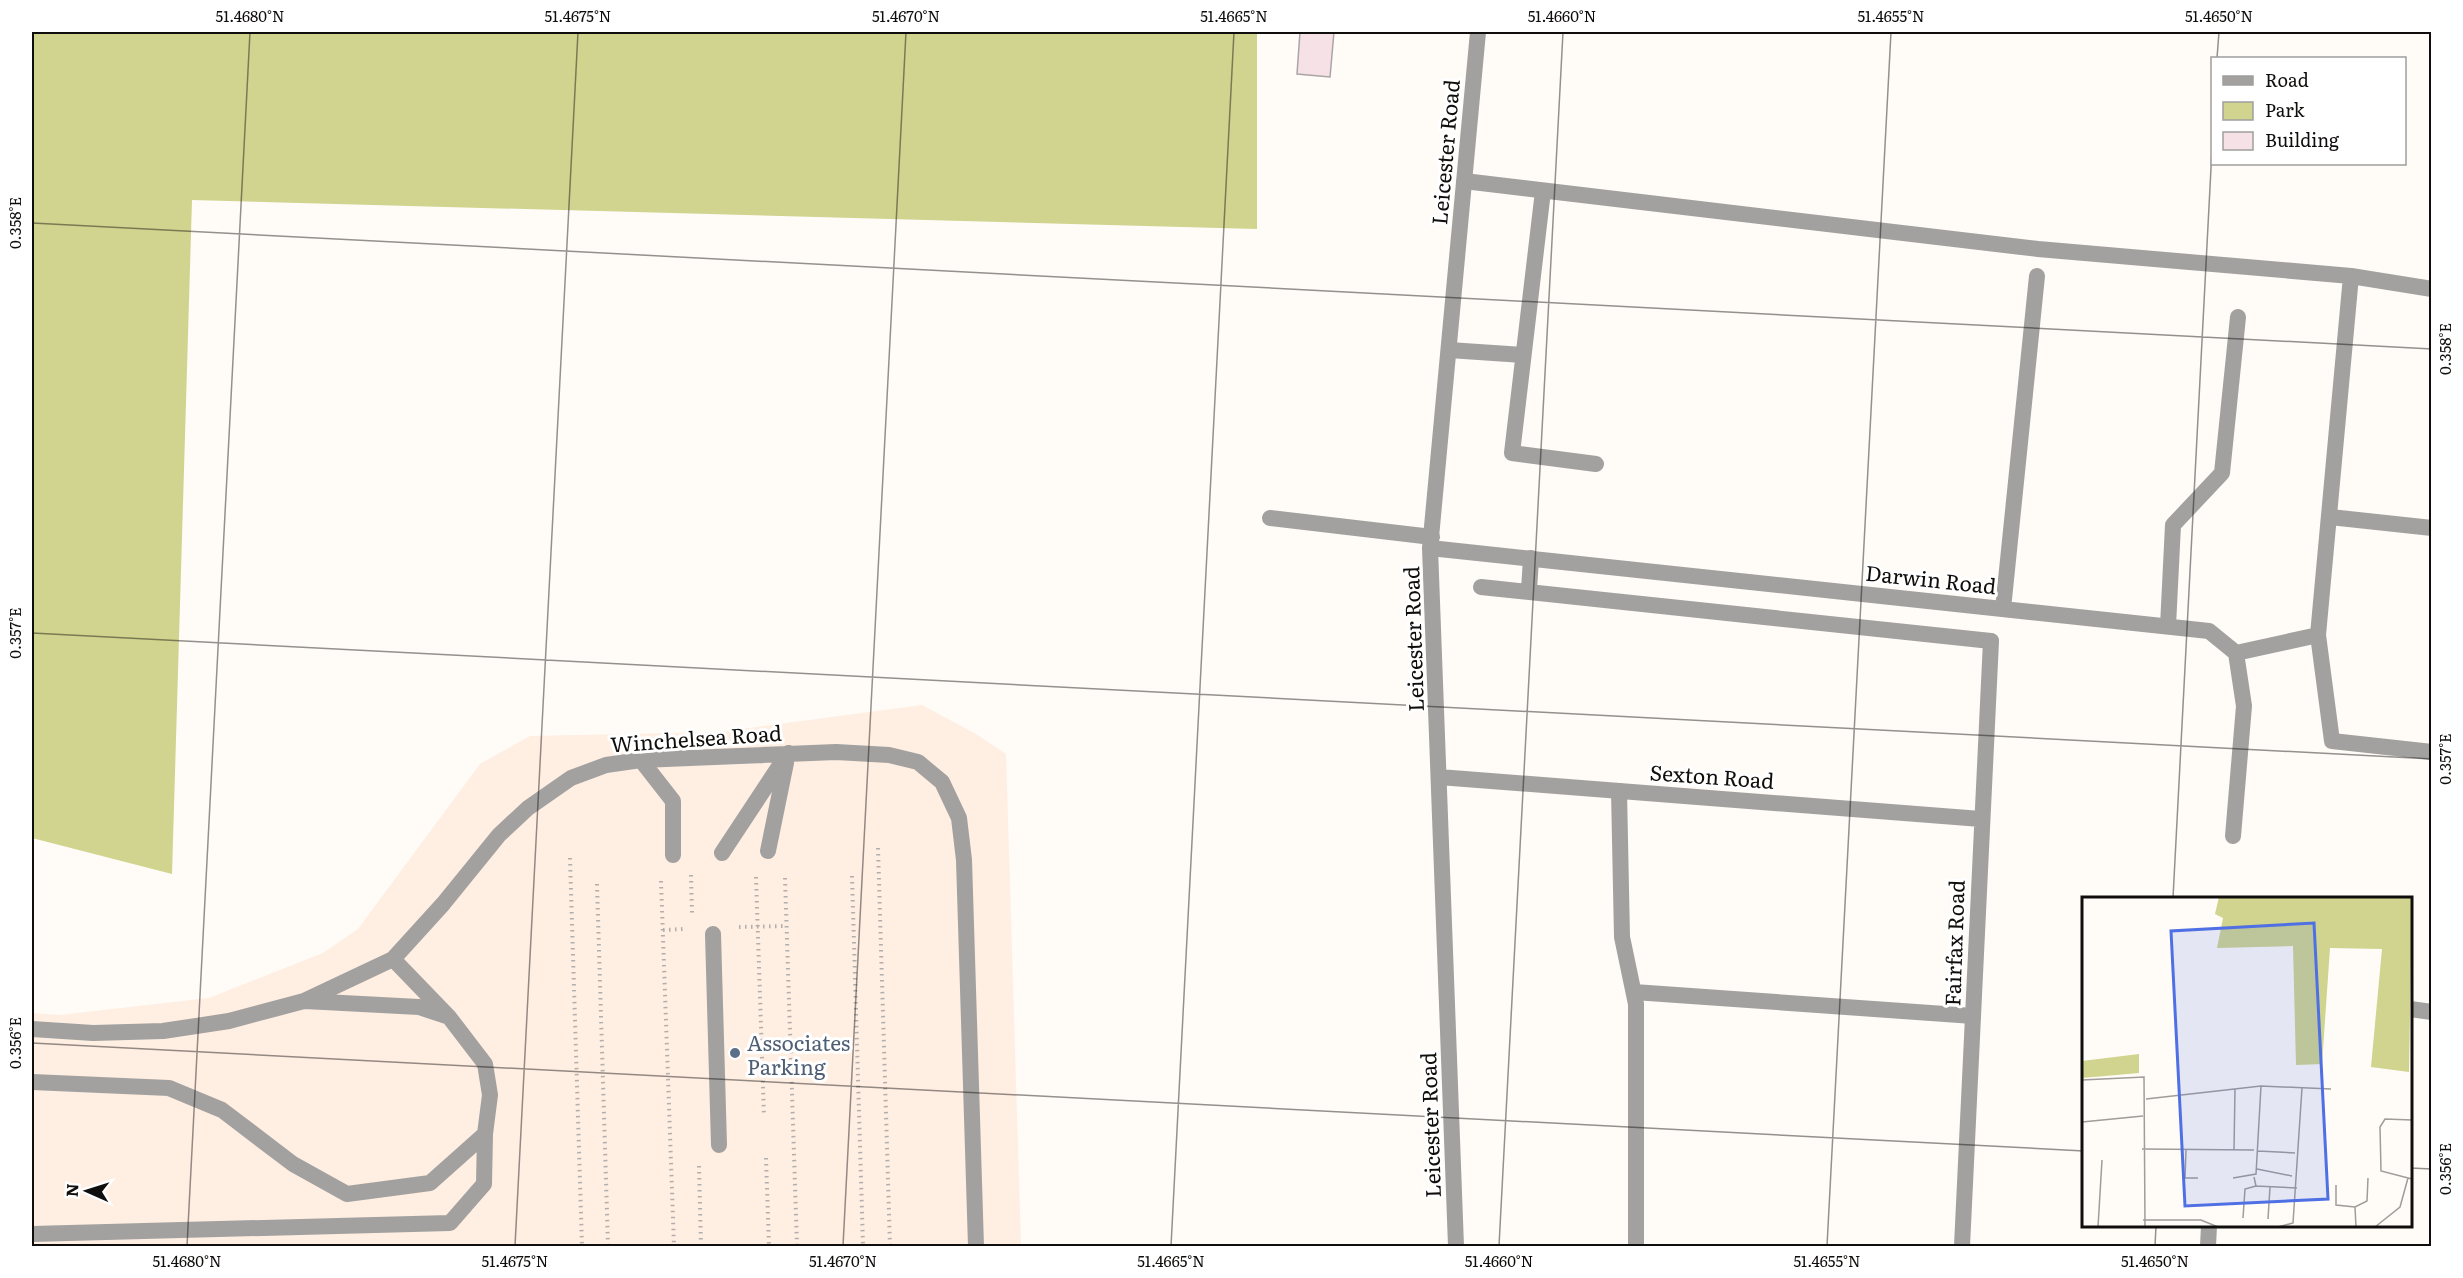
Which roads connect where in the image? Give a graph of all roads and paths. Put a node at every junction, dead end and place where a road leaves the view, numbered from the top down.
1 (1478, 32) edge
2 (1464, 181) junction
3 (1543, 191) junction
4 (2037, 276) dead end
5 (2352, 276) junction
6 (2432, 289) edge
7 (2238, 316) dead end
8 (1449, 350) junction
9 (1523, 355) junction
10 (1596, 464) dead end
11 (2330, 517) junction
12 (1270, 518) dead end
13 (2432, 528) edge
14 (1431, 542) junction
15 (1531, 558) junction
16 (1481, 587) dead end
17 (1529, 590) junction
18 (2003, 609) junction
19 (2168, 626) junction
20 (2318, 635) junction
21 (2236, 653) junction
22 (2432, 752) edge
23 (788, 753) junction
24 (641, 760) junction
25 (1440, 777) junction
26 (1618, 791) junction
27 (1981, 819) junction
28 (2233, 836) dead end
29 (878, 848) dead end
30 (768, 851) dead end
31 (722, 853) dead end
32 (673, 855) dead end
33 (570, 858) dead end
34 (756, 873) dead end
35 (852, 876) dead end
36 (785, 878) dead end
37 (661, 881) dead end
38 (597, 884) dead end
39 (713, 934) dead end
40 (393, 959) junction
41 (1634, 992) junction
42 (304, 1001) junction
43 (2412, 1009) edge
44 (2432, 1012) edge
45 (1973, 1016) junction
46 (449, 1017) junction
47 (32, 1029) edge
48 (32, 1082) edge
49 (764, 1116) dead end
50 (485, 1134) junction
51 (719, 1146) dead end
52 (766, 1158) dead end
53 (699, 1161) dead end
54 (2209, 1227) edge
55 (32, 1234) edge
56 (582, 1246) edge
57 (608, 1246) edge
58 (674, 1246) edge
59 (701, 1246) edge
60 (769, 1246) edge
61 (797, 1246) edge
62 (863, 1246) edge
63 (890, 1246) edge
64 (976, 1246) edge
65 (1456, 1246) edge
66 (1636, 1246) edge
67 (1962, 1246) edge
68 (2208, 1246) edge

1 - 2 street, Leicester Road
2 - 3 street
2 - 8 street, Leicester Road
3 - 5 street
3 - 9 street
4 - 18 street
5 - 6 street
5 - 11 street
7 - 19 street
8 - 9 street
8 - 14 street, Leicester Road
9 - 10 street
11 - 13 street
11 - 20 street
12 - 14 street, Darwin Road
14 - 15 street, Darwin Road
14 - 25 street, Leicester Road
15 - 17 street
15 - 18 street, Darwin Road
16 - 17 street
17 - 27 street, Fairfax Road
18 - 19 street, Darwin Road
19 - 21 street, Darwin Road
20 - 21 street
20 - 22 street
21 - 28 street
23 - 24 street, Winchelsea Road
23 - 30 street
23 - 31 street
23 - 64 street, Winchelsea Road
24 - 32 street
24 - 40 street, Winchelsea Road
25 - 26 street, Sexton Road
25 - 65 street, Leicester Road
26 - 27 street, Sexton Road
26 - 41 street
27 - 45 street, Fairfax Road
29 - 63 path
33 - 56 path
34 - 49 path
35 - 62 path
36 - 61 path
37 - 58 path
38 - 57 path
39 - 51 street
40 - 42 street, Winchelsea Road
40 - 46 street
41 - 45 street
41 - 66 street
42 - 46 street
42 - 47 street, Winchelsea Road
43 - 44 street
45 - 67 street, Fairfax Road
46 - 50 street
48 - 50 street
50 - 55 street
52 - 60 path
53 - 59 path
54 - 68 street

